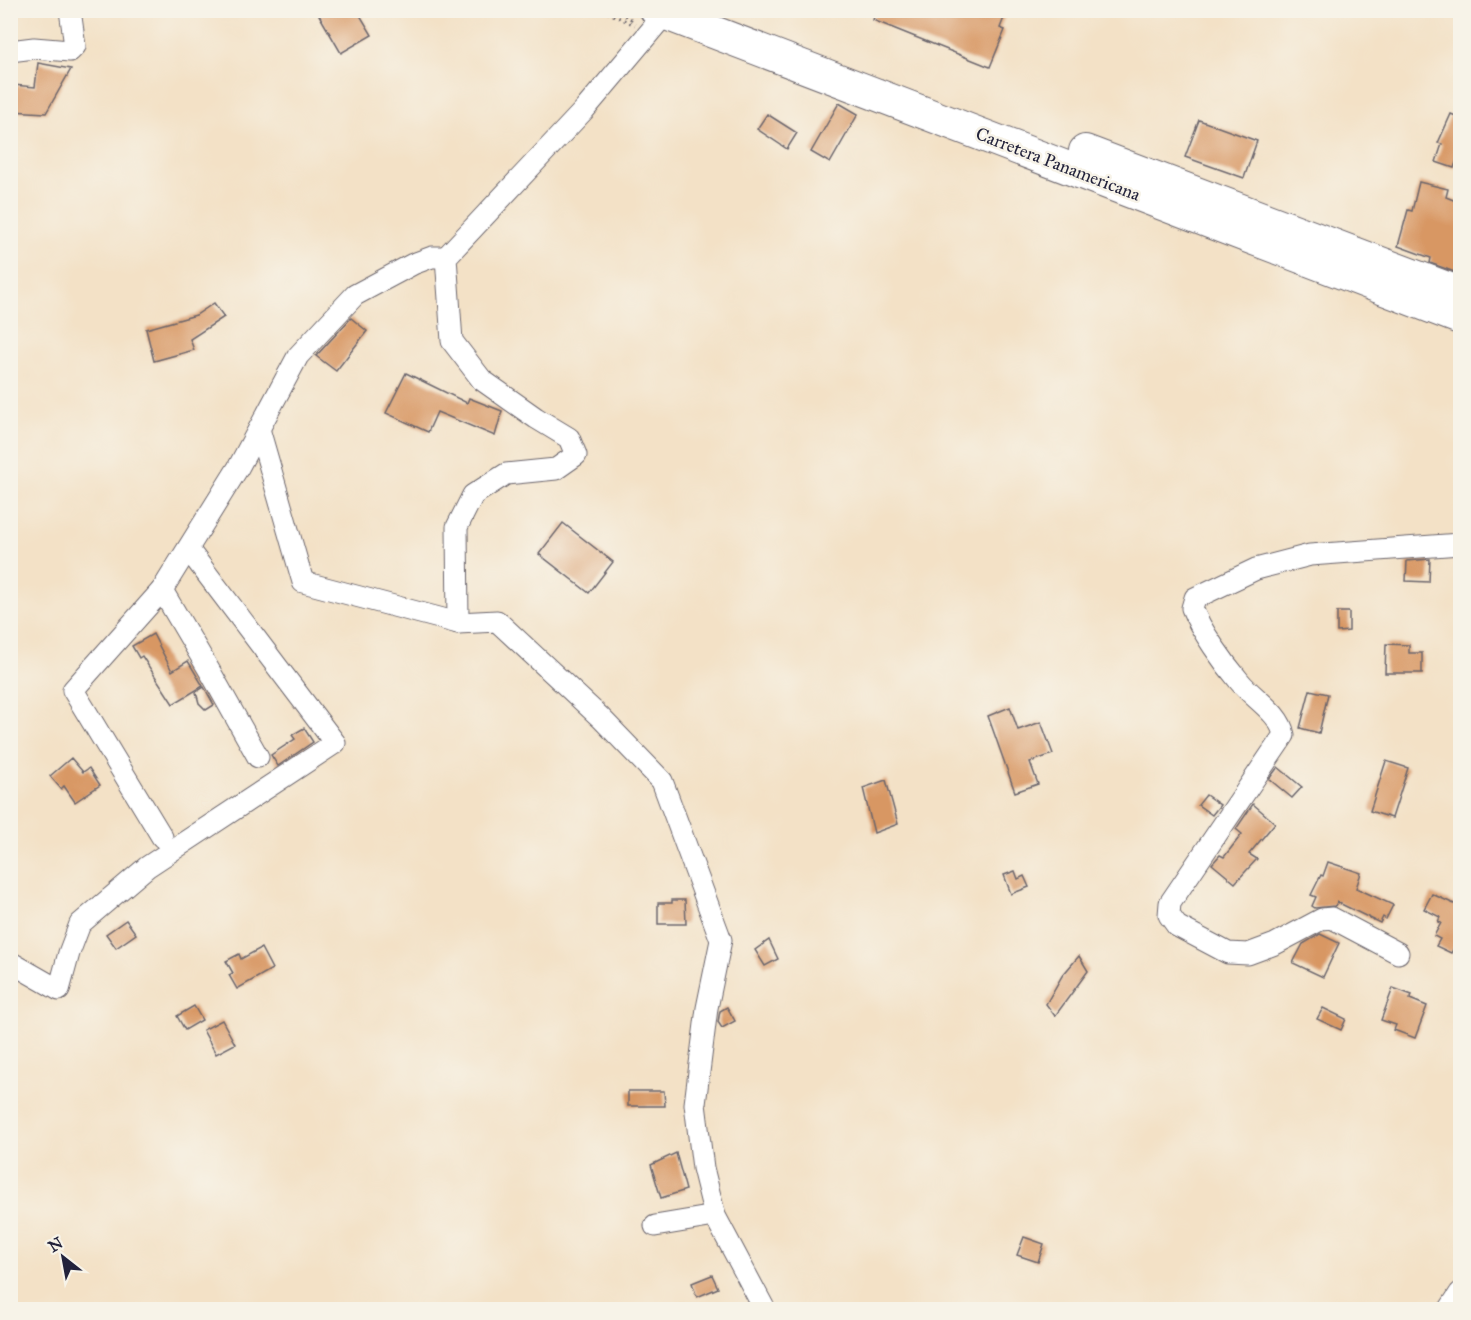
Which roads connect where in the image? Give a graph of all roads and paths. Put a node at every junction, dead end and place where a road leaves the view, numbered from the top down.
1 (70, 10) edge
2 (602, 10) edge
3 (614, 10) edge
4 (711, 10) edge
5 (646, 17) edge
6 (10, 51) edge
7 (446, 257) junction
8 (1461, 293) edge
9 (1461, 318) edge
10 (259, 429) junction
11 (1461, 544) edge
12 (188, 549) junction
13 (162, 590) junction
14 (458, 623) junction
15 (258, 758) dead end
16 (162, 837) dead end
17 (1398, 952) dead end
18 (10, 962) edge
19 (715, 1216) junction
20 (655, 1226) dead end
21 (1461, 1293) edge
22 (765, 1310) edge
23 (1449, 1310) edge

1 - 6 street
2 - 5 path
3 - 5 path
4 - 8 highway, Carretera Panamericana
5 - 7 street
5 - 9 highway, Carretera Panamericana
7 - 10 street
7 - 14 street
10 - 12 street
10 - 14 street
11 - 17 street
12 - 13 street
12 - 18 street
13 - 15 street
13 - 16 street
14 - 19 street
19 - 20 street
19 - 22 street
21 - 23 street

